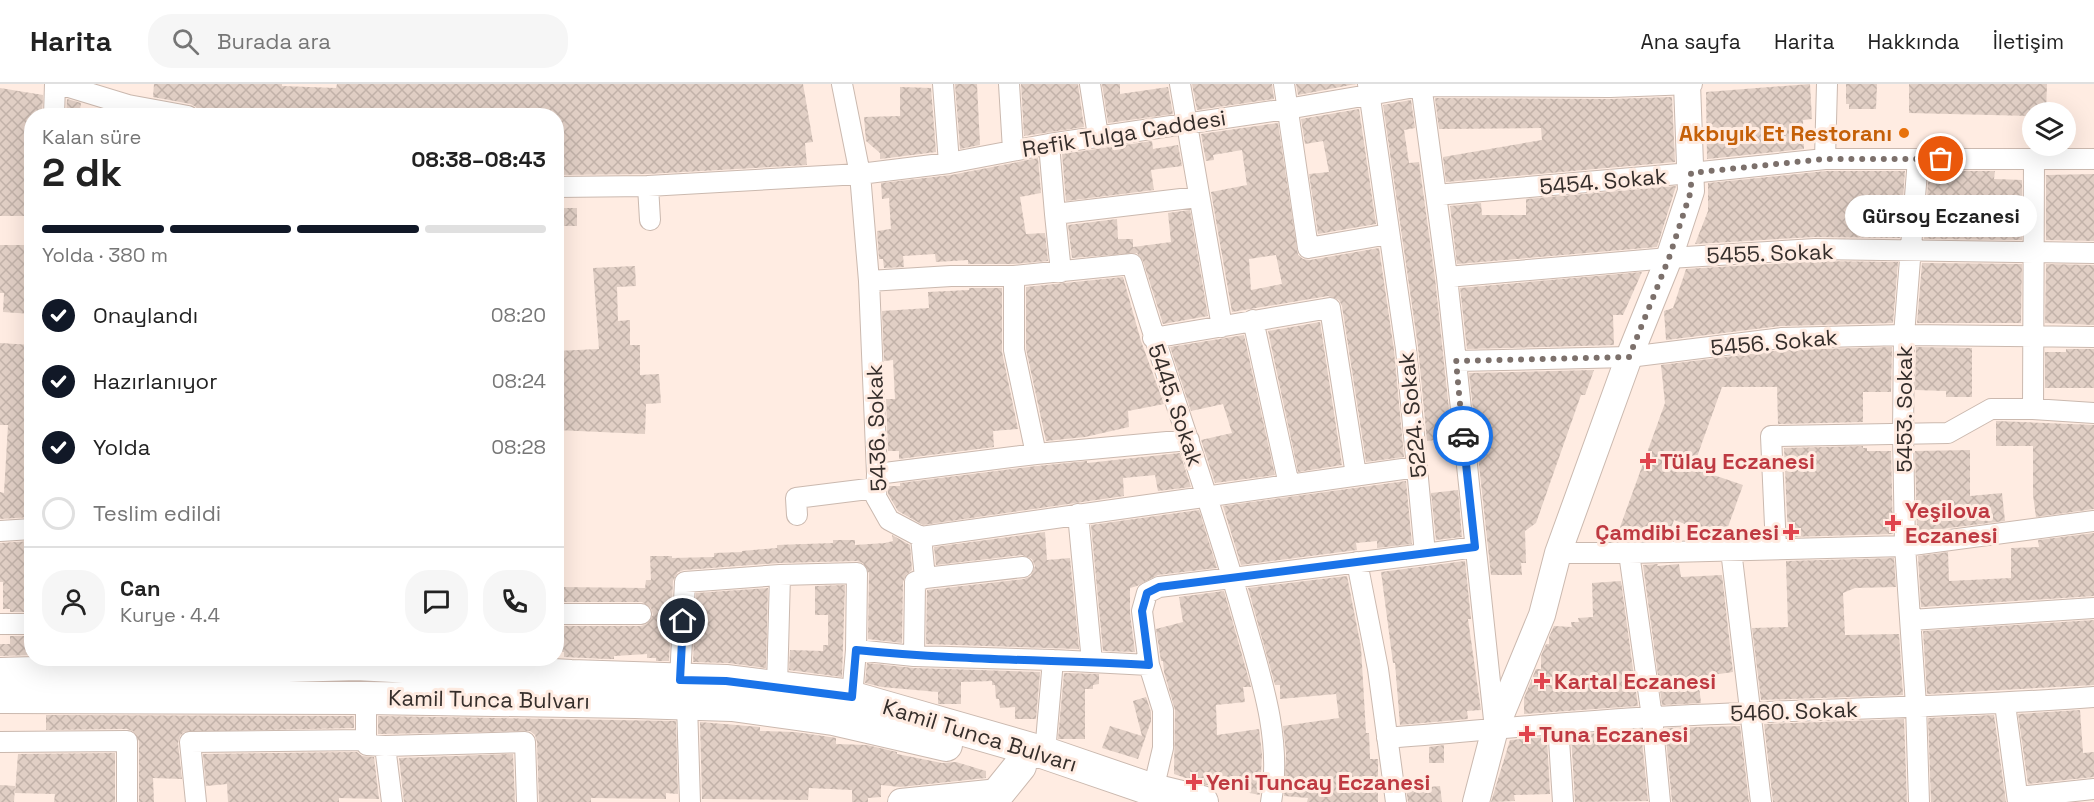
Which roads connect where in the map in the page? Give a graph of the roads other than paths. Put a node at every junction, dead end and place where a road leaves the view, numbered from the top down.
1 (57, 84) edge
2 (842, 84) edge
3 (943, 84) edge
4 (1009, 84) edge
5 (1090, 84) edge
6 (1180, 84) edge
7 (1284, 84) edge
8 (1689, 84) edge
9 (1827, 84) edge
10 (1421, 85) edge
11 (1368, 89) edge
12 (55, 108) edge
13 (131, 108) edge
14 (1287, 109) junction
15 (1186, 124) junction
16 (1098, 136) junction
17 (1048, 144) junction
18 (1013, 150) junction
19 (1825, 159) junction
20 (1918, 159) junction
21 (2034, 159) junction
22 (2094, 159) edge
23 (949, 163) junction
24 (1691, 173) junction
25 (860, 174) junction
26 (648, 186) junction
27 (564, 187) edge
28 (1436, 195) junction
29 (1198, 197) junction
30 (1055, 214) junction
31 (650, 220) dead end
32 (1389, 234) junction
33 (1911, 251) junction
34 (2033, 252) junction
35 (2094, 253) edge
36 (1669, 258) junction
37 (1061, 272) junction
38 (1014, 276) junction
39 (1447, 277) junction
40 (869, 281) junction
41 (1253, 320) junction
42 (1222, 327) junction
43 (1904, 335) junction
44 (2033, 336) junction
45 (2094, 337) edge
46 (1153, 338) junction
47 (1629, 357) junction
48 (1456, 361) junction
49 (2032, 409) junction
50 (2094, 413) edge
51 (1902, 433) junction
52 (1189, 440) junction
53 (1036, 454) junction
54 (1417, 467) junction
55 (1356, 476) junction
56 (877, 481) junction
57 (1289, 485) junction
58 (1207, 495) junction
59 (1078, 514) junction
60 (797, 515) dead end
61 (2094, 520) edge
62 (24, 530) edge
63 (0, 531) edge
64 (921, 537) junction
65 (1905, 546) junction
66 (1475, 547) junction
67 (1776, 548) junction
68 (1731, 550) junction
69 (1558, 552) junction
70 (1425, 554) junction
71 (1629, 554) junction
72 (1357, 562) junction
73 (1023, 567) dead end
74 (780, 575) junction
75 (925, 578) junction
76 (1232, 578) junction
77 (2094, 608) edge
78 (564, 614) edge
79 (640, 614) dead end
80 (1911, 620) junction
81 (0, 624) edge
82 (24, 624) edge
83 (856, 650) junction
84 (915, 656) junction
85 (1053, 660) junction
86 (1092, 662) junction
87 (1149, 665) junction
88 (220, 666) edge
89 (410, 666) edge
90 (0, 674) edge
91 (777, 687) junction
92 (684, 692) junction
93 (0, 697) edge
94 (852, 697) junction
95 (366, 698) junction
96 (2094, 698) edge
97 (2005, 704) junction
98 (1916, 705) junction
99 (1751, 712) junction
100 (1653, 717) junction
101 (1558, 724) junction
102 (1494, 729) junction
103 (1387, 738) junction
104 (366, 740) junction
105 (0, 742) edge
106 (385, 746) junction
107 (1032, 760) junction
108 (2081, 794) edge
109 (1150, 796) edge
110 (1000, 797) edge
111 (2018, 800) edge
112 (127, 802) edge
113 (196, 802) edge
114 (392, 802) edge
115 (527, 802) edge
116 (690, 802) edge
117 (901, 802) edge
118 (1202, 802) edge
119 (1271, 802) edge
120 (1396, 802) edge
121 (1476, 802) edge
122 (1563, 802) edge
123 (1660, 802) edge
124 (1761, 802) edge
125 (1920, 802) edge

1 - 12 street
1 - 13 street
2 - 25 street, 5436. Sokak
3 - 23 street
4 - 18 street
5 - 16 street
6 - 15 street
7 - 14 street
8 - 10 street, Refik Tulga Caddesi
8 - 24 street
9 - 19 street
10 - 11 street, Refik Tulga Caddesi
10 - 28 street
11 - 14 street, Refik Tulga Caddesi
11 - 32 street, 5224. Sokak
14 - 15 street, Refik Tulga Caddesi
14 - 32 street
15 - 16 street, Refik Tulga Caddesi
15 - 29 street
16 - 17 street, Refik Tulga Caddesi
17 - 18 street, Refik Tulga Caddesi
17 - 30 street
18 - 23 street, Refik Tulga Caddesi
19 - 20 street, 5454. Sokak
19 - 24 street, 5454. Sokak
20 - 21 street, 5454. Sokak
20 - 33 street, 5453. Sokak
21 - 22 street, 5454. Sokak
21 - 34 street
23 - 25 street, Refik Tulga Caddesi
24 - 28 street, 5454. Sokak
24 - 36 street
25 - 26 street, Refik Tulga Caddesi
25 - 40 street, 5436. Sokak
26 - 27 street, Refik Tulga Caddesi
26 - 31 street
28 - 39 street
29 - 30 street
29 - 42 street
30 - 37 street
32 - 54 street, 5224. Sokak
33 - 34 street, 5455. Sokak
33 - 36 street, 5455. Sokak
33 - 43 street, 5453. Sokak
34 - 35 street, 5455. Sokak
34 - 44 street
36 - 39 street, 5455. Sokak
36 - 47 street
37 - 38 street, 5445. Sokak
37 - 46 street, 5445. Sokak
38 - 40 street, 5445. Sokak
38 - 53 street
39 - 48 street
40 - 56 street, 5436. Sokak
41 - 42 street
41 - 55 street
41 - 57 street
42 - 46 street
43 - 44 street, 5456. Sokak
43 - 47 street, 5456. Sokak
43 - 51 street, 5453. Sokak
44 - 45 street, 5456. Sokak
44 - 49 street
46 - 52 street, 5445. Sokak
47 - 48 street, 5456. Sokak
47 - 69 street
48 - 66 street
49 - 50 street
49 - 51 street
51 - 65 street, 5453. Sokak
51 - 67 street
52 - 53 street
52 - 58 street, 5445. Sokak
53 - 56 street
54 - 55 street
54 - 70 street, 5224. Sokak
55 - 57 street
56 - 60 street
56 - 64 street, 5436. Sokak
57 - 58 street
58 - 59 street
58 - 76 street, 5445. Sokak
59 - 64 street
59 - 86 street
61 - 65 street
62 - 63 street
64 - 75 street
65 - 67 street
65 - 80 street, 5453. Sokak
66 - 70 street
66 - 102 street
67 - 68 street
68 - 71 street
68 - 99 street
69 - 71 street
69 - 102 street
70 - 72 street
71 - 100 street
72 - 76 street
72 - 103 street
73 - 75 street
74 - 83 street
74 - 91 street
74 - 92 street
75 - 84 street
76 - 87 street
76 - 119 street, 5445. Sokak
77 - 80 street
78 - 79 street
80 - 98 street, 5453. Sokak
81 - 82 street
83 - 84 street
83 - 94 street
84 - 85 street
85 - 86 street
85 - 107 street
86 - 87 street
87 - 109 street
88 - 90 main road, Kamil Tunca Bulvarı
89 - 92 main road, Kamil Tunca Bulvarı
91 - 92 main road, Kamil Tunca Bulvarı
91 - 94 main road, Kamil Tunca Bulvarı
92 - 95 main road, Kamil Tunca Bulvarı
92 - 107 main road, Kamil Tunca Bulvarı
92 - 116 street
93 - 95 main road, Kamil Tunca Bulvarı
94 - 107 main road, Kamil Tunca Bulvarı
95 - 104 street
96 - 97 street, 5460. Sokak
97 - 98 street, 5460. Sokak
97 - 111 street
98 - 99 street, 5460. Sokak
98 - 125 street, 5453. Sokak
99 - 100 street, 5460. Sokak
99 - 124 street
100 - 101 street, 5460. Sokak
100 - 123 street
101 - 102 street, 5460. Sokak
101 - 122 street
102 - 103 street, 5460. Sokak
102 - 121 street
103 - 120 street
104 - 106 street
104 - 113 street
105 - 112 street
106 - 114 street
106 - 115 street
107 - 109 main road, Kamil Tunca Bulvarı
107 - 110 main road
108 - 111 street
109 - 118 main road, Kamil Tunca Bulvarı
110 - 117 street

